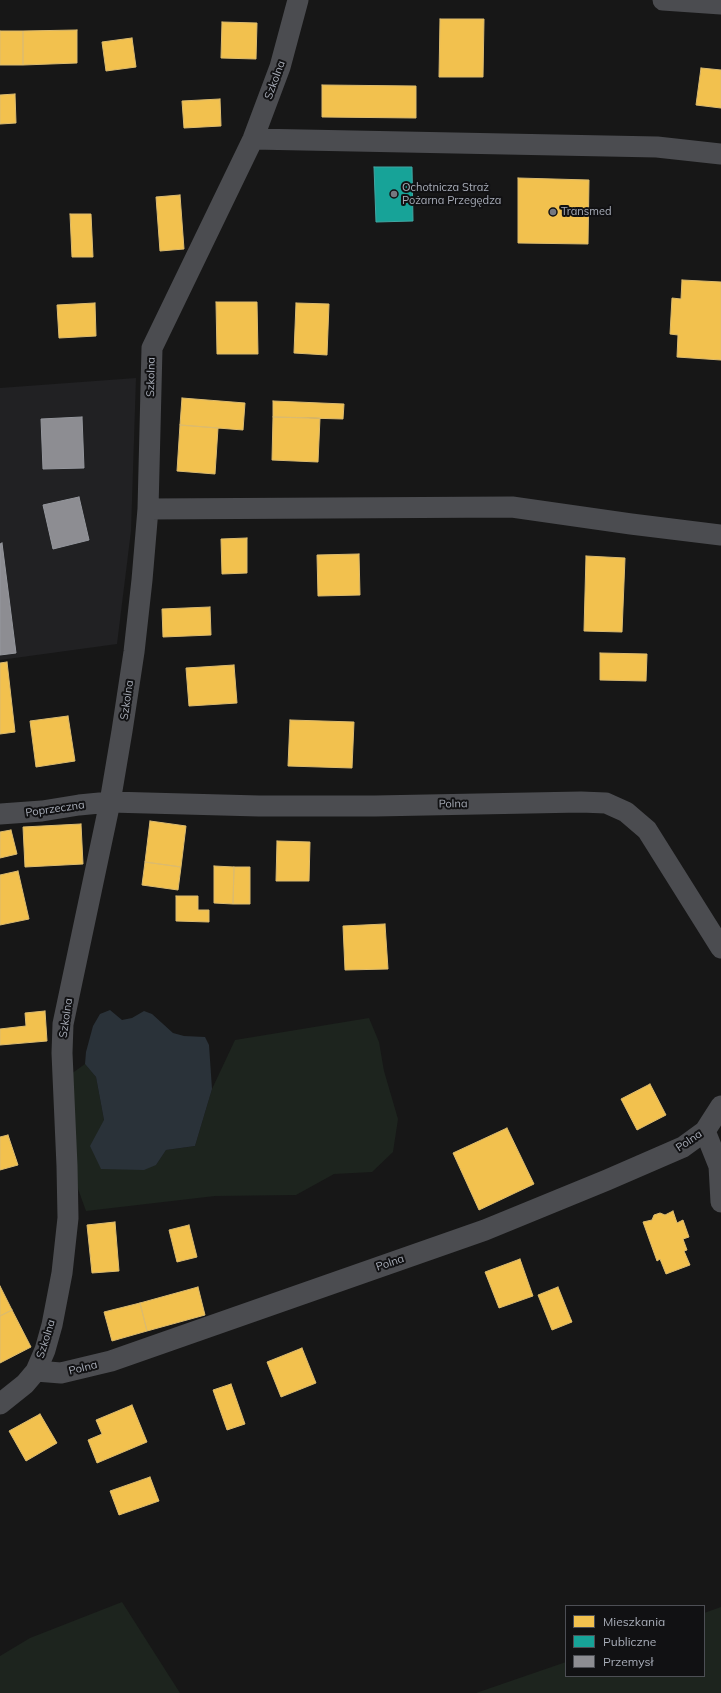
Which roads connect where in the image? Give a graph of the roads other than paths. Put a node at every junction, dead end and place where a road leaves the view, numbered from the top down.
1 (298, 0) edge
2 (663, 0) edge
3 (721, 4) edge
4 (252, 139) junction
5 (721, 154) edge
6 (148, 509) junction
7 (721, 535) edge
8 (110, 802) junction
9 (0, 814) edge
10 (721, 948) edge
11 (721, 1106) edge
12 (705, 1131) junction
13 (721, 1202) edge
14 (36, 1371) junction
15 (0, 1404) edge

1 - 4 street, Szkolna
2 - 3 street
4 - 5 street
4 - 6 street, Szkolna
6 - 7 street
6 - 8 street, Szkolna
8 - 9 street, Poprzeczna
8 - 10 street, Polna
8 - 14 street, Szkolna
11 - 12 street, Polna
12 - 13 street
12 - 14 street, Polna
14 - 15 street, Szkolna

